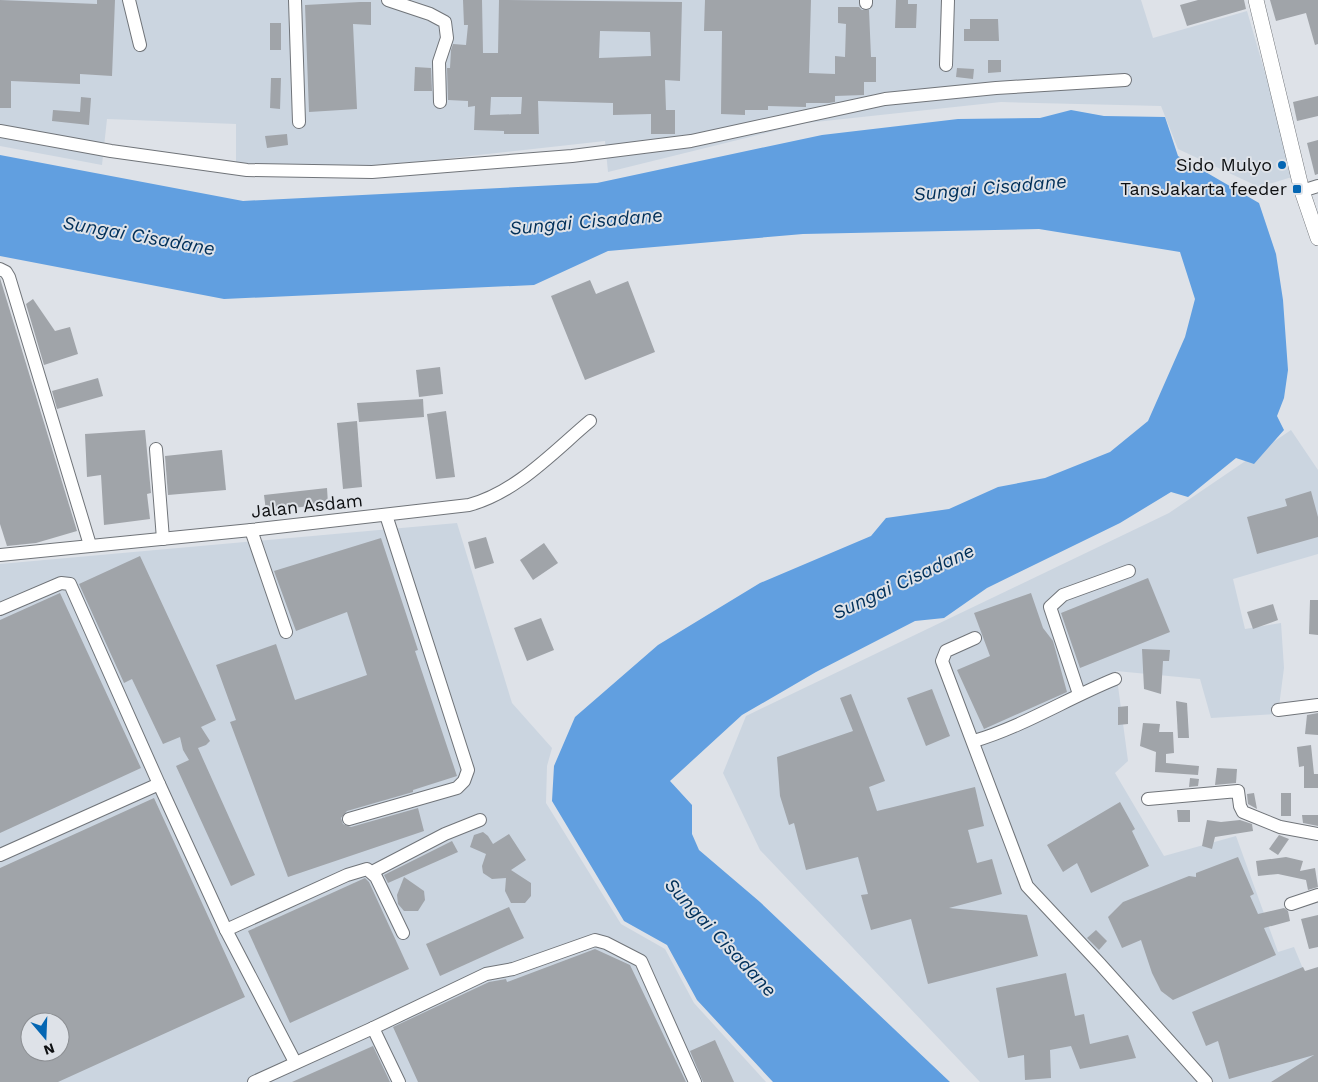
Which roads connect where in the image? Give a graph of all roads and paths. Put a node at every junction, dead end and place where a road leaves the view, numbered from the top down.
1 (129, 0) edge
2 (295, 0) edge
3 (388, 0) edge
4 (948, 0) edge
5 (1256, 0) edge
6 (140, 45) dead end
7 (946, 65) dead end
8 (1124, 80) dead end
9 (440, 102) dead end
10 (299, 122) dead end
11 (0, 131) edge
12 (1318, 186) edge
13 (1302, 191) junction
14 (1318, 238) edge
15 (0, 269) edge
16 (590, 421) dead end
17 (156, 449) dead end
18 (386, 515) junction
19 (251, 530) junction
20 (163, 539) junction
21 (90, 546) junction
22 (0, 555) edge
23 (1129, 571) dead end
24 (0, 609) edge
25 (286, 632) dead end
26 (975, 638) dead end
27 (1115, 679) dead end
28 (1079, 694) junction
29 (1318, 705) edge
30 (1278, 710) dead end
31 (974, 741) junction
32 (159, 784) junction
33 (1148, 799) dead end
34 (349, 819) dead end
35 (480, 820) dead end
36 (1318, 834) edge
37 (0, 855) edge
38 (372, 872) junction
39 (1318, 895) edge
40 (1291, 904) dead end
41 (226, 930) junction
42 (403, 933) dead end
43 (373, 1028) junction
44 (295, 1062) junction
45 (254, 1082) edge
46 (400, 1082) edge
47 (695, 1082) edge
48 (1206, 1082) edge

1 - 6 street
2 - 10 street
3 - 9 street
4 - 7 street
5 - 13 main road
8 - 11 street
12 - 13 street
13 - 14 main road
15 - 21 street
16 - 18 street, Jalan Asdam
17 - 20 street
18 - 19 street, Jalan Asdam
18 - 34 street
19 - 20 street, Jalan Asdam
19 - 25 street
20 - 21 street, Jalan Asdam
21 - 22 street, Jalan Asdam
23 - 28 street
24 - 32 street
26 - 31 street
27 - 28 street
28 - 31 street
29 - 30 street
31 - 48 street
32 - 37 street
32 - 41 street
33 - 36 street
35 - 38 street
38 - 41 street
38 - 42 street
39 - 40 street
41 - 44 street
43 - 44 street
43 - 46 street
43 - 47 street
44 - 45 street

